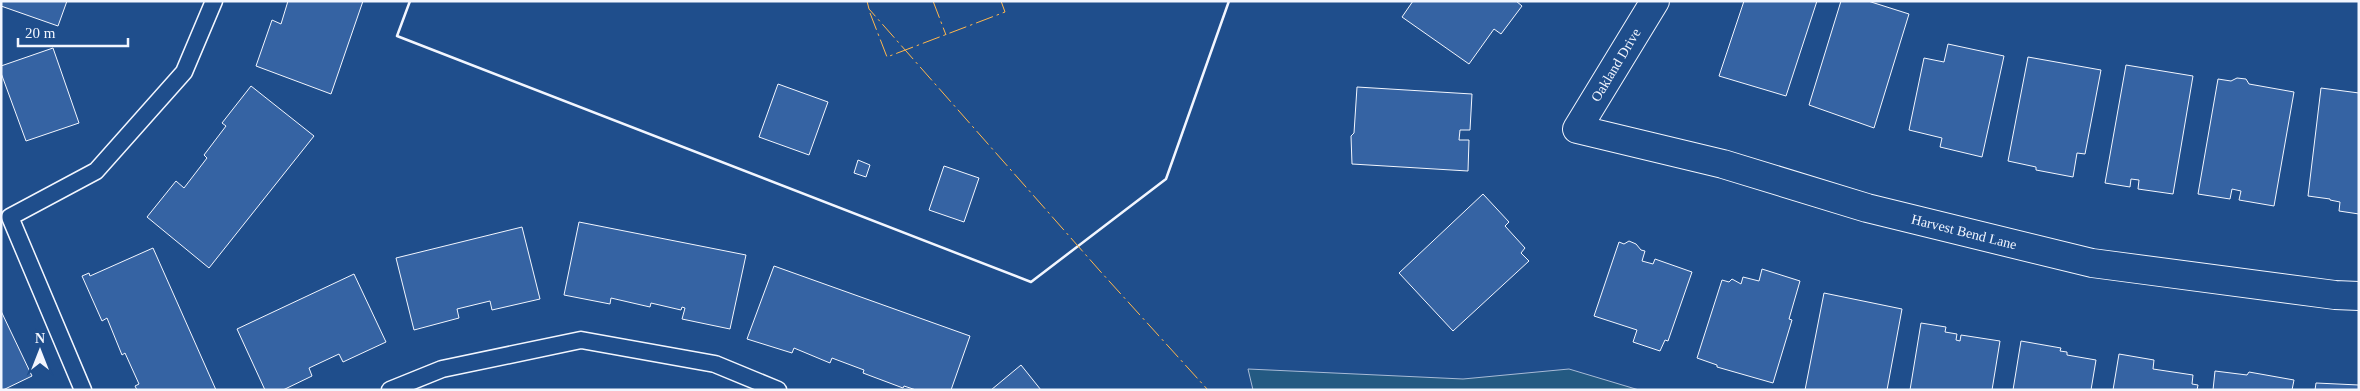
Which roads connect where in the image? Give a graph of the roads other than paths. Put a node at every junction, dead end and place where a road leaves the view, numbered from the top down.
1 (214, 1) edge
2 (1654, 1) edge
3 (1577, 129) joint
4 (4, 213) edge
5 (2359, 296) edge
6 (83, 390) edge
7 (390, 390) edge
8 (778, 390) edge

1 - 4 lane
2 - 3 street, Oakland Drive
3 - 5 street, Harvest Bend Lane
4 - 6 lane
7 - 8 lane

